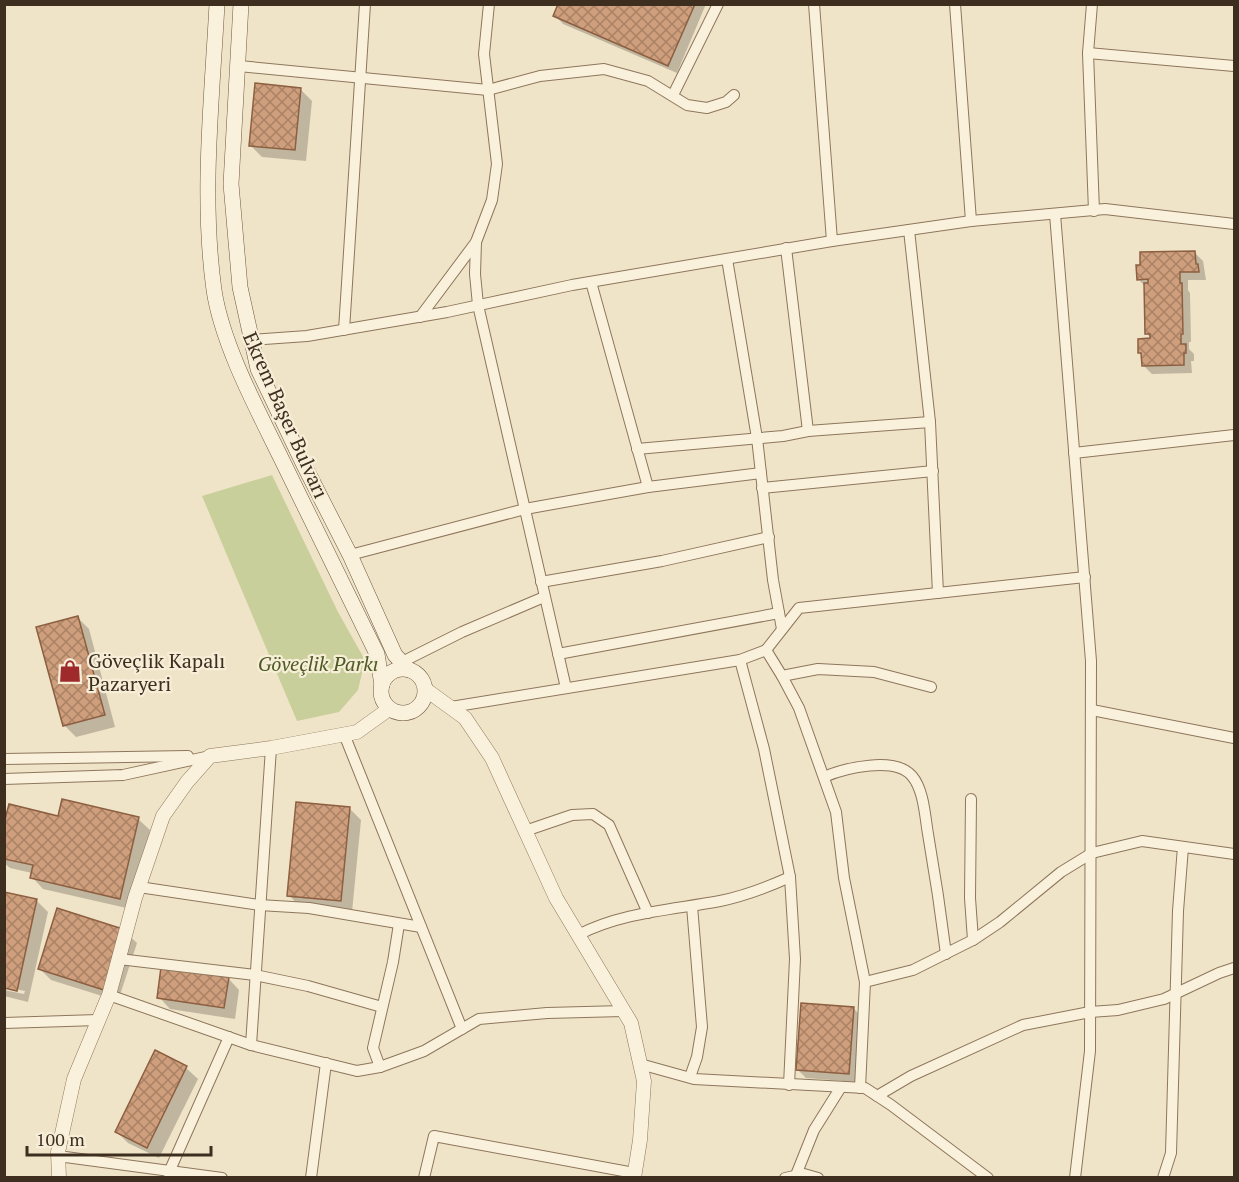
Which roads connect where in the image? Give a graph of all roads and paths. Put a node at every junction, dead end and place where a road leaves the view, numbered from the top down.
1 (217, 4) edge
2 (241, 4) edge
3 (365, 4) edge
4 (489, 4) edge
5 (718, 4) edge
6 (814, 4) edge
7 (955, 4) edge
8 (1092, 4) edge
9 (1088, 53) junction
10 (239, 66) junction
11 (1234, 66) edge
12 (361, 77) junction
13 (488, 90) junction
14 (734, 94) dead end
15 (673, 95) junction
16 (1094, 210) junction
17 (1055, 214) junction
18 (971, 221) junction
19 (1234, 224) edge
20 (909, 230) junction
21 (832, 241) junction
22 (476, 242) junction
23 (786, 248) junction
24 (727, 259) junction
25 (591, 282) junction
26 (478, 305) junction
27 (420, 317) junction
28 (344, 330) junction
29 (252, 340) junction
30 (930, 422) junction
31 (808, 431) junction
32 (1234, 435) edge
33 (757, 438) junction
34 (638, 449) junction
35 (1074, 453) junction
36 (933, 471) junction
37 (761, 473) junction
38 (648, 487) junction
39 (762, 488) junction
40 (525, 509) junction
41 (769, 537) junction
42 (350, 555) junction
43 (1085, 577) junction
44 (541, 582) junction
45 (938, 593) junction
46 (544, 597) junction
47 (779, 613) junction
48 (782, 629) junction
49 (766, 650) junction
50 (558, 654) junction
51 (740, 660) junction
52 (406, 666) junction
53 (782, 676) junction
54 (382, 685) junction
55 (932, 687) dead end
56 (566, 688) junction
57 (425, 689) junction
58 (451, 707) junction
59 (389, 709) junction
60 (1092, 710) junction
61 (344, 734) junction
62 (1234, 738) edge
63 (271, 748) junction
64 (210, 756) junction
65 (4, 759) edge
66 (824, 777) junction
67 (4, 779) edge
68 (971, 799) dead end
69 (525, 831) junction
70 (1183, 847) junction
71 (1092, 853) junction
72 (1234, 854) edge
73 (790, 877) junction
74 (139, 887) junction
75 (259, 905) junction
76 (692, 906) junction
77 (648, 913) junction
78 (399, 924) junction
79 (421, 927) junction
80 (578, 935) junction
81 (973, 940) junction
82 (946, 954) junction
83 (119, 959) junction
84 (1234, 968) edge
85 (255, 975) junction
86 (865, 982) junction
87 (1177, 993) junction
88 (109, 995) junction
89 (382, 1007) junction
90 (623, 1011) junction
91 (1090, 1012) junction
92 (98, 1020) junction
93 (4, 1023) edge
94 (462, 1029) junction
95 (229, 1037) junction
96 (251, 1045) junction
97 (326, 1063) junction
98 (640, 1064) junction
99 (380, 1067) junction
100 (690, 1077) junction
101 (789, 1085) junction
102 (841, 1088) junction
103 (860, 1088) junction
104 (877, 1096) junction
105 (58, 1156) junction
106 (170, 1174) edge
107 (634, 1175) edge
108 (796, 1175) junction
109 (59, 1178) edge
110 (222, 1178) edge
111 (311, 1178) edge
112 (424, 1178) edge
113 (785, 1178) edge
114 (818, 1178) edge
115 (988, 1178) edge
116 (1075, 1178) edge
117 (1163, 1178) edge

1 - 54 main road, Ekrem Başer Bulvarı
2 - 10 main road, Ekrem Başer Bulvarı
3 - 12 street
4 - 13 street
5 - 15 street
6 - 21 street
7 - 18 street
8 - 9 street
9 - 11 street
9 - 16 street
10 - 12 street
10 - 29 main road, Ekrem Başer Bulvarı
12 - 13 street
12 - 28 street
13 - 15 street
13 - 22 street
14 - 15 street
16 - 17 street
16 - 19 street
17 - 18 street
17 - 35 street
18 - 20 street
20 - 21 street
20 - 30 street
21 - 23 street
22 - 26 street
22 - 27 street
23 - 24 street
23 - 31 street
24 - 25 street
24 - 33 street
25 - 26 street
25 - 34 street
26 - 27 street
26 - 40 street
27 - 28 street
28 - 29 street
29 - 42 main road, Ekrem Başer Bulvarı
30 - 31 street
30 - 36 street
31 - 33 street
32 - 35 street
33 - 34 street
33 - 37 street
34 - 38 street
35 - 43 street
36 - 39 street
36 - 45 street
37 - 38 street
37 - 39 street
38 - 40 street
39 - 41 street
40 - 42 street
40 - 44 street
41 - 44 street
41 - 47 street
42 - 52 main road, Ekrem Başer Bulvarı
43 - 45 street
43 - 60 street
44 - 46 street
45 - 48 street
46 - 50 street
46 - 52 street
47 - 48 street
47 - 50 street
48 - 49 street
49 - 51 street
49 - 53 street
50 - 56 street
51 - 56 street
51 - 73 street
52 - 54 main road
52 - 57 main road
53 - 55 street
53 - 66 street
54 - 59 main road
56 - 58 street
57 - 58 street
57 - 59 main road
58 - 69 street
59 - 61 street
60 - 62 street
60 - 71 street
61 - 63 street
61 - 79 street
63 - 64 street
63 - 75 street
64 - 65 street
64 - 67 street
64 - 74 street
66 - 82 street
66 - 86 street
68 - 81 street
69 - 77 street
69 - 80 street
70 - 71 street
70 - 72 street
70 - 87 street
71 - 81 street
71 - 91 street
73 - 76 street
73 - 101 street
74 - 75 street
74 - 83 street
75 - 78 street
75 - 85 street
76 - 77 street
76 - 100 street
77 - 80 street
78 - 79 street
78 - 89 street
79 - 94 street
80 - 90 street
81 - 82 street
82 - 86 street
83 - 85 street
83 - 88 street
84 - 87 street
85 - 89 street
85 - 96 street
86 - 103 street
87 - 91 street
87 - 117 street
88 - 92 street
88 - 95 street
89 - 99 street
90 - 94 street
90 - 98 street
91 - 104 street
91 - 116 street
92 - 93 street
92 - 105 street
94 - 99 street
95 - 96 street
95 - 106 street
96 - 97 street
97 - 99 street
97 - 111 street
98 - 100 street
98 - 107 street
100 - 101 street
101 - 102 street
102 - 103 street
102 - 108 street
103 - 104 street
104 - 115 street
105 - 106 street
105 - 109 street
106 - 110 street
107 - 112 street
108 - 113 street
108 - 114 street

